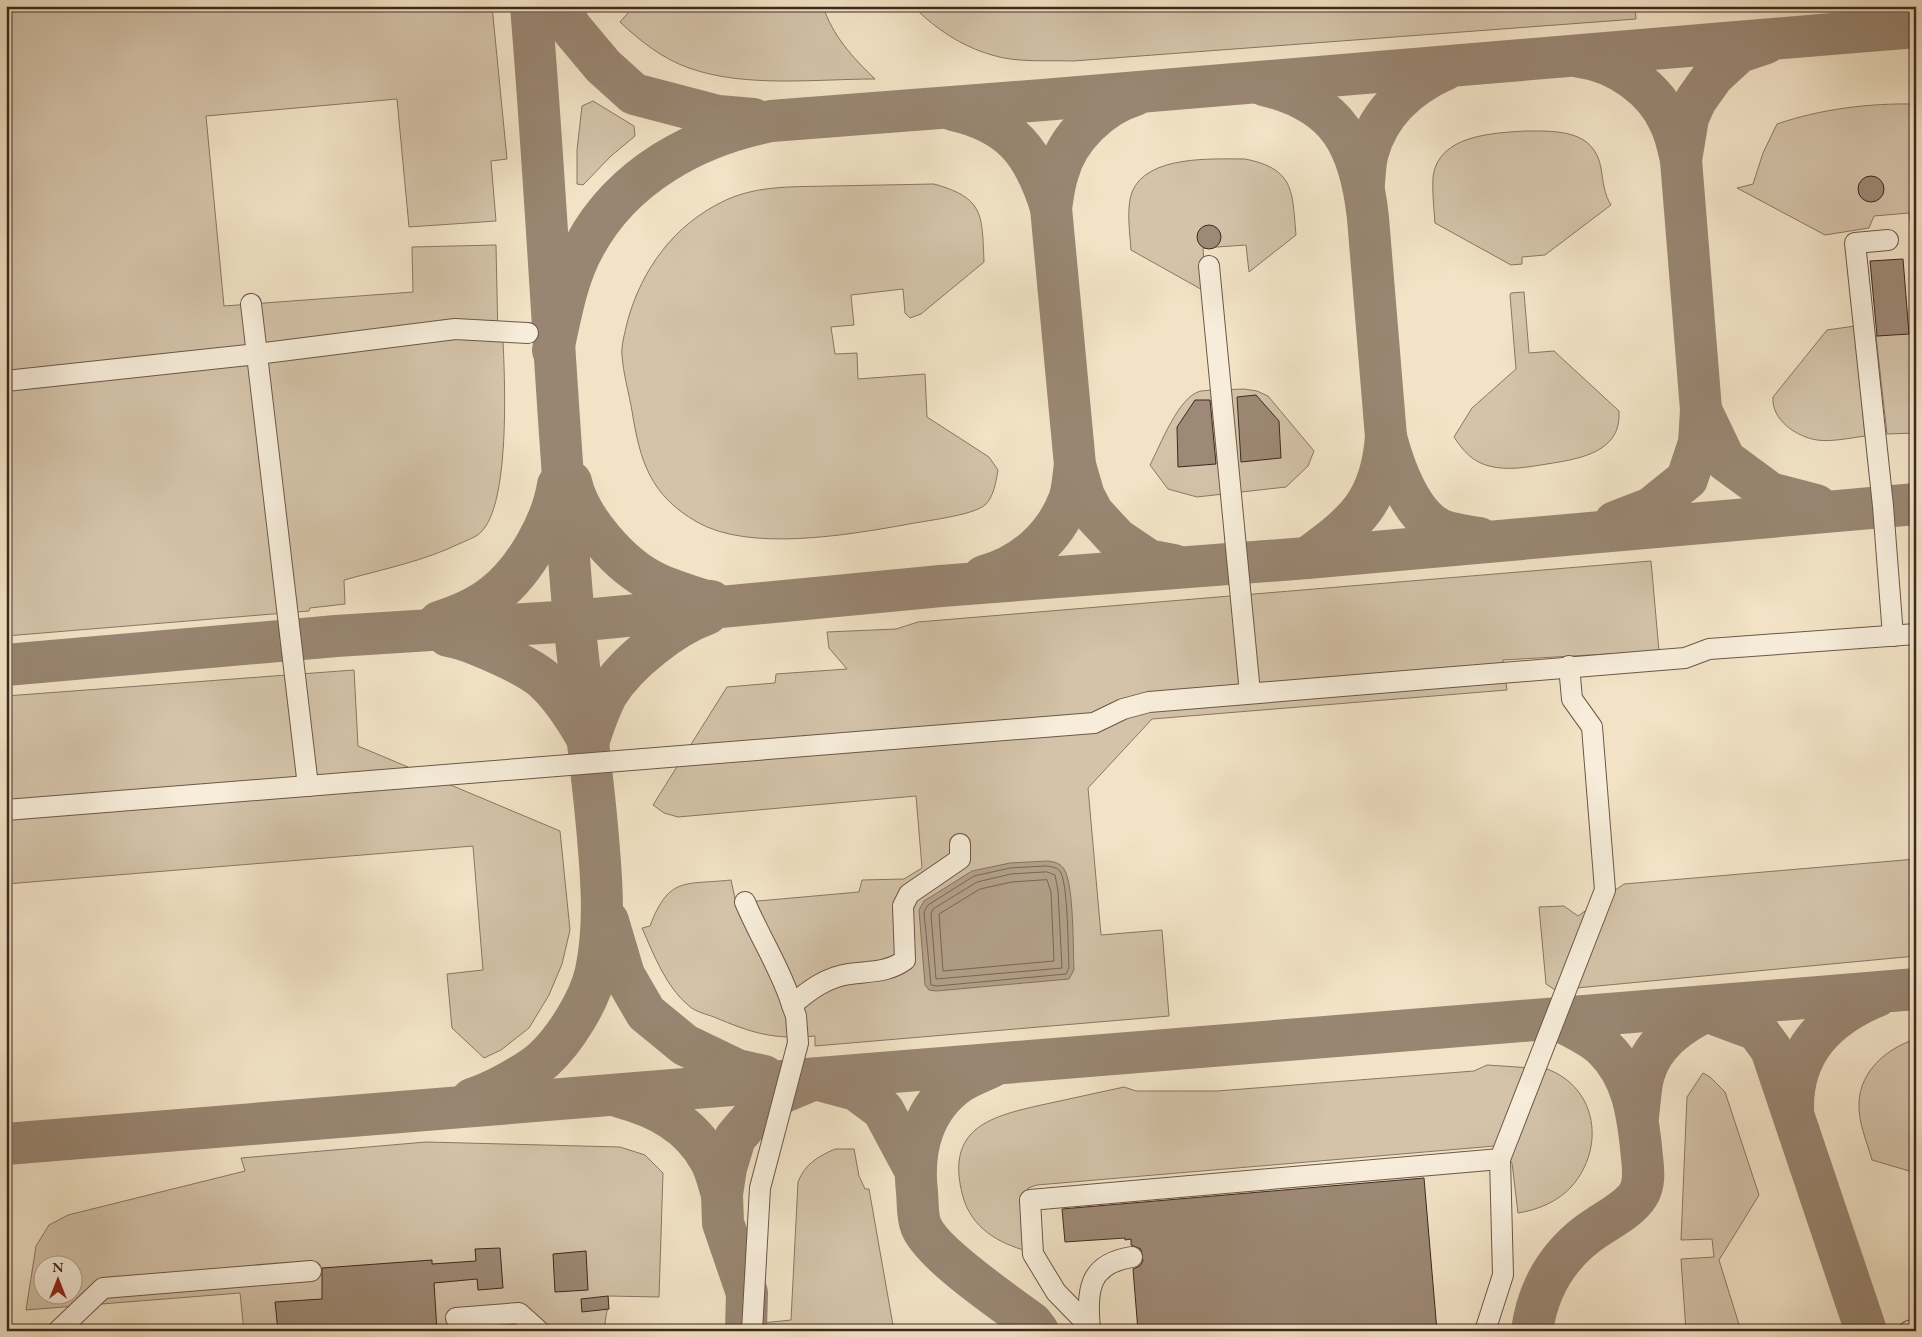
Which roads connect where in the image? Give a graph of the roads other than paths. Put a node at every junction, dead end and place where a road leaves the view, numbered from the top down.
1 (1888, 240) dead end
2 (1209, 266) dead end
3 (251, 304) dead end
4 (528, 333) dead end
5 (257, 354) junction
6 (6, 381) edge
7 (1916, 634) edge
8 (1893, 636) junction
9 (1569, 666) junction
10 (1250, 693) junction
11 (308, 786) junction
12 (6, 810) edge
13 (960, 844) dead end
14 (746, 902) dead end
15 (792, 1006) junction
16 (1500, 1158) junction
17 (1132, 1256) dead end
18 (311, 1271) dead end
19 (456, 1318) dead end
20 (1090, 1329) edge
21 (1916, 1329) edge
22 (58, 1331) edge
23 (539, 1331) edge
24 (752, 1331) edge
25 (1485, 1331) edge
26 (1908, 1331) edge

1 - 8 lane
2 - 10 lane
3 - 5 lane
4 - 5 lane
5 - 6 lane
5 - 11 lane
7 - 8 lane
8 - 9 lane
9 - 10 lane
9 - 16 lane
10 - 11 lane
11 - 12 lane
13 - 15 lane
14 - 15 lane
15 - 24 lane
16 - 20 lane
16 - 25 lane
17 - 20 lane
18 - 22 lane
19 - 23 lane
21 - 26 lane

